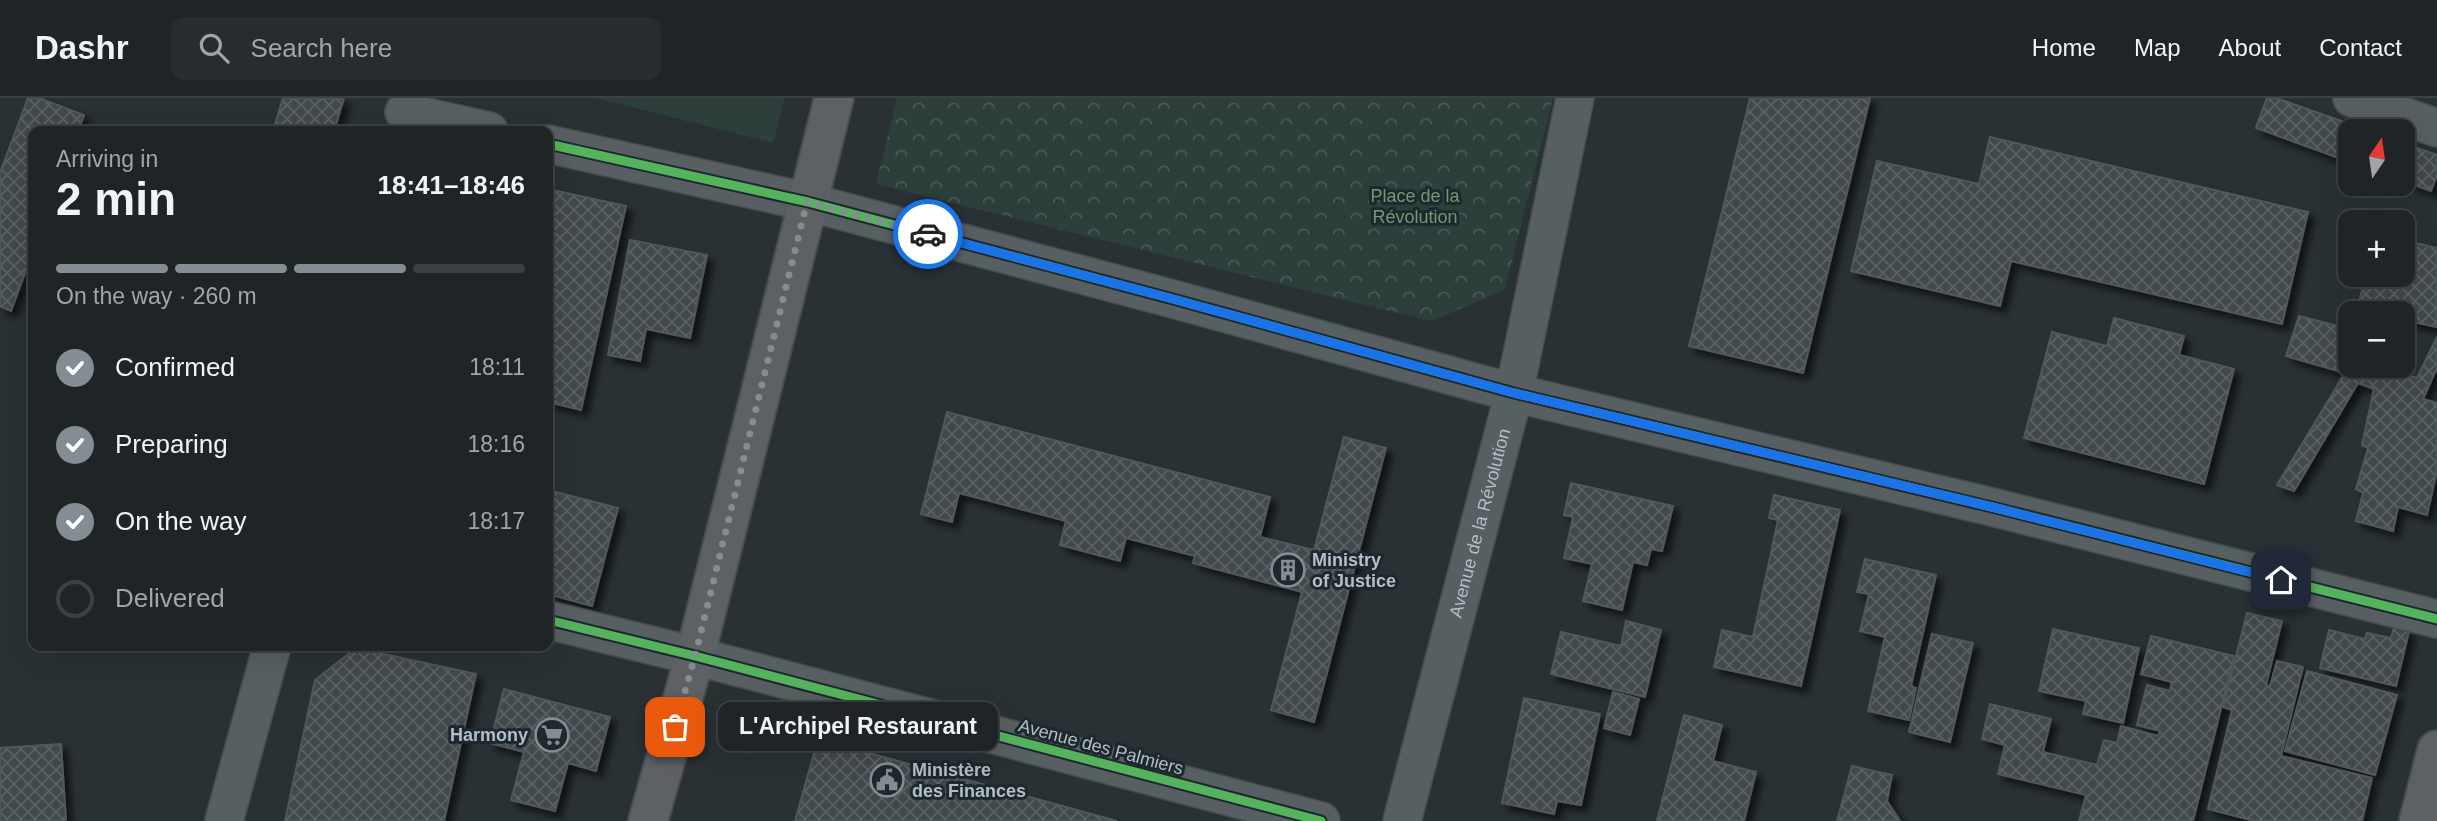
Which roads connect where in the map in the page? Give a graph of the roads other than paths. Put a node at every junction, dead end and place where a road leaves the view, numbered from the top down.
1 (834, 98) edge
2 (1575, 98) edge
3 (2352, 98) edge
4 (403, 114) edge
5 (464, 126) edge
6 (2437, 128) edge
7 (553, 146) edge
8 (807, 202) junction
9 (1514, 393) junction
10 (2437, 619) edge
11 (553, 621) edge
12 (271, 651) edge
13 (695, 656) junction
14 (2437, 750) edge
15 (224, 821) edge
16 (648, 821) edge
17 (1321, 821) edge
18 (1402, 821) edge
19 (2419, 821) edge

1 - 8 highway
2 - 9 street, Avenue de la Révolution
3 - 6 street
4 - 5 street
7 - 8 street
8 - 9 street
8 - 13 highway
9 - 10 street
9 - 18 street, Avenue de la Révolution
11 - 13 street, Avenue des Palmiers
12 - 15 street
13 - 16 highway
13 - 17 street, Avenue des Palmiers
14 - 19 main road

